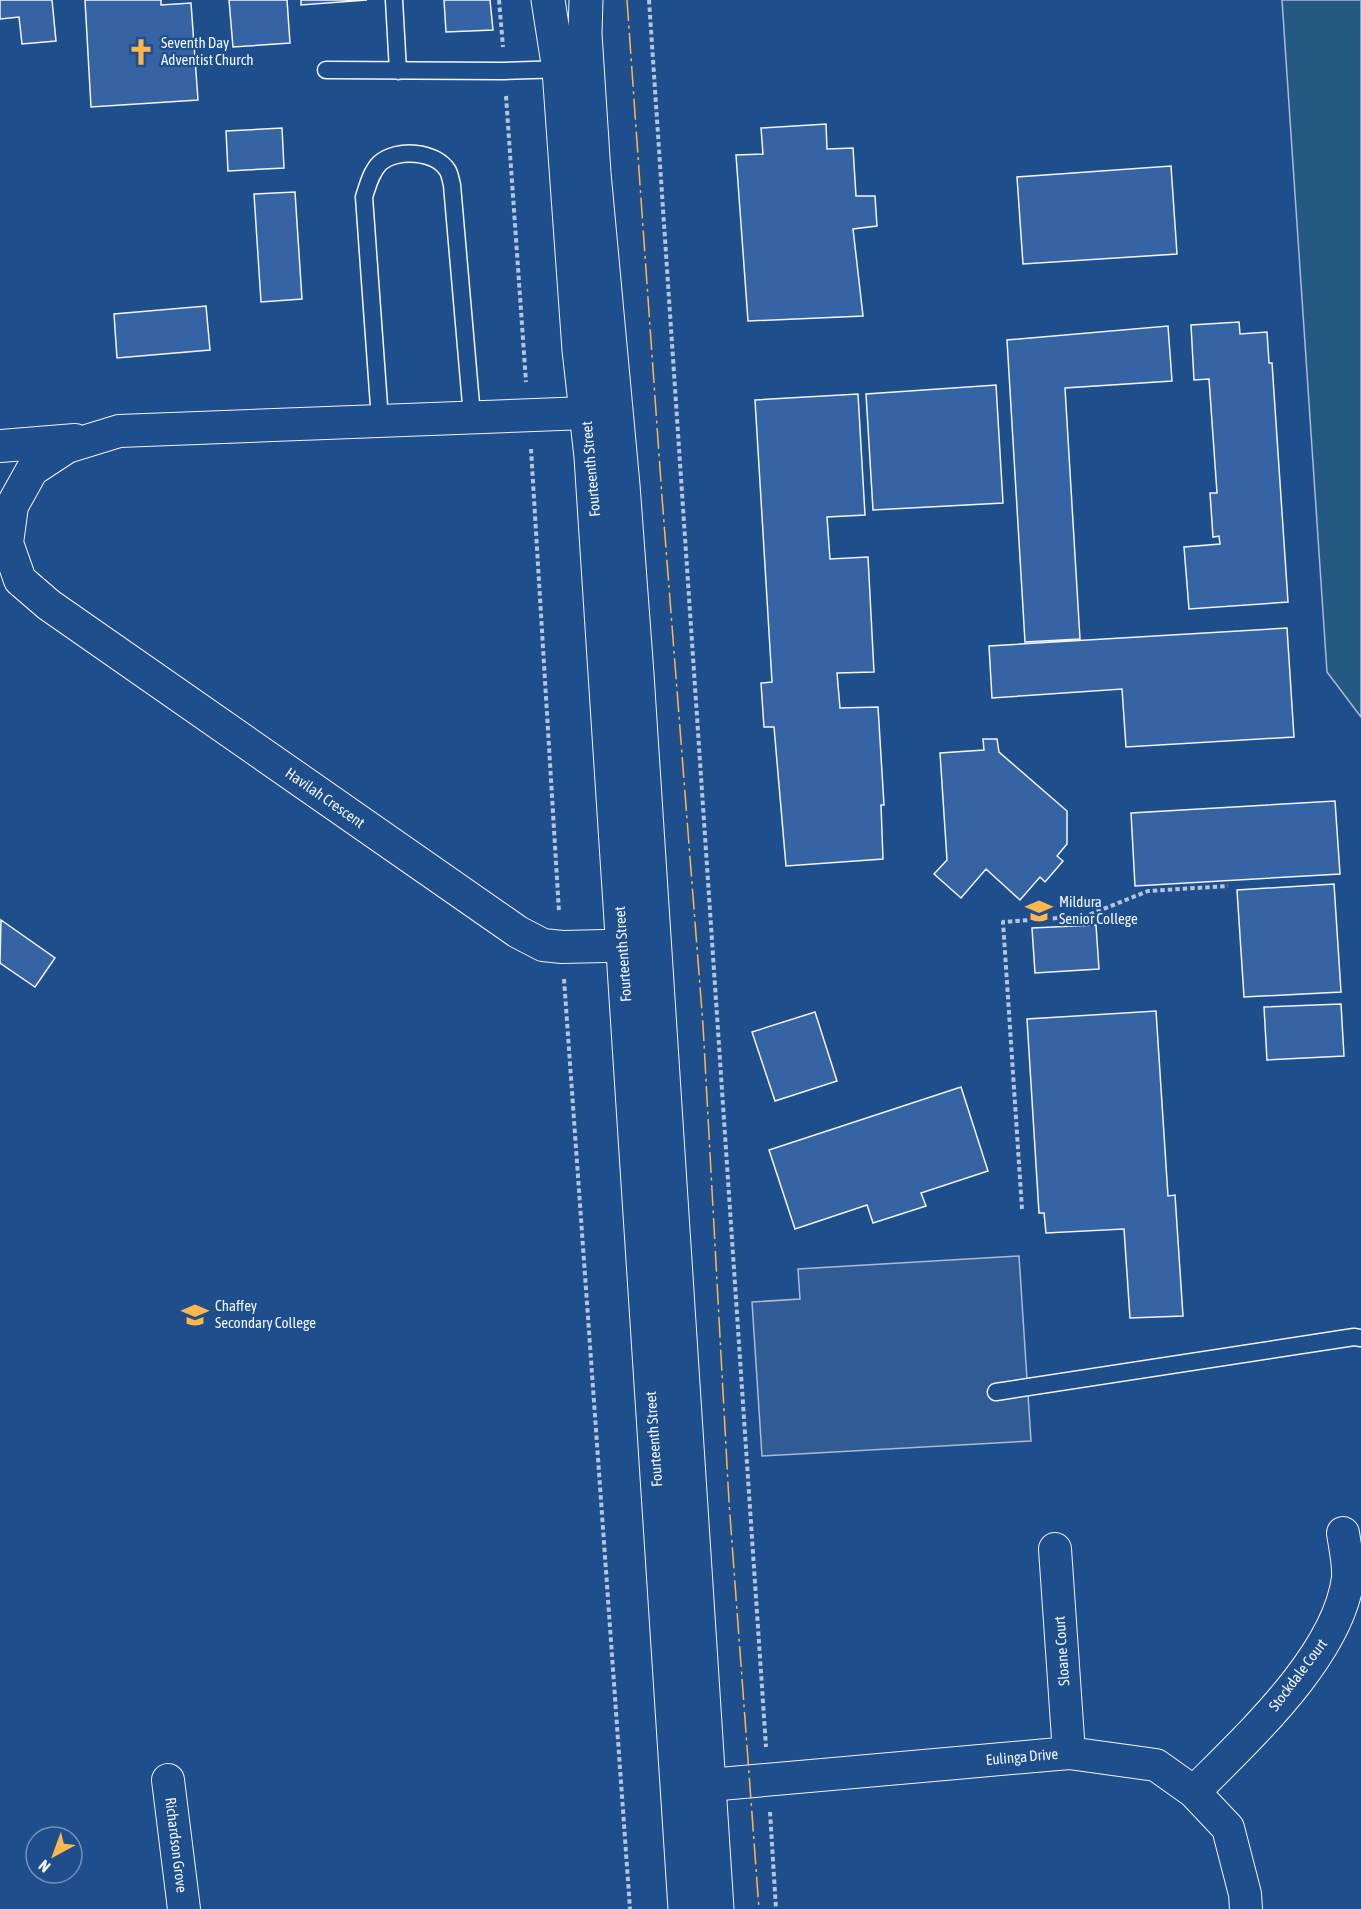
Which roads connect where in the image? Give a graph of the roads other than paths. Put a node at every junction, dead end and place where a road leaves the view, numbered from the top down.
1 (394, 0) edge
2 (548, 0) edge
3 (586, 0) edge
4 (573, 69) junction
5 (326, 70) dead end
6 (398, 71) junction
7 (601, 413) junction
8 (472, 416) junction
9 (380, 420) junction
10 (91, 439) junction
11 (0, 446) edge
12 (10, 573) edge
13 (654, 945) junction
14 (622, 946) junction
15 (1361, 1338) edge
16 (996, 1392) dead end
17 (1343, 1533) dead end
18 (1055, 1548) dead end
19 (1069, 1753) junction
20 (168, 1780) dead end
21 (709, 1785) junction
22 (1194, 1792) junction
23 (184, 1909) edge
24 (685, 1909) edge
25 (717, 1909) edge
26 (1246, 1909) edge

1 - 6 lane
2 - 4 street, Fourteenth Street
3 - 4 street, Fourteenth Street
4 - 6 lane
4 - 7 street, Fourteenth Street
5 - 6 lane
7 - 8 street, Havilah Crescent
7 - 13 street, Fourteenth Street
7 - 14 street, Fourteenth Street
8 - 9 street, Havilah Crescent
8 - 9 lane
9 - 10 street, Havilah Crescent
10 - 11 street, Havilah Crescent
10 - 12 street, Havilah Crescent
12 - 14 street, Havilah Crescent
13 - 14 street, Havilah Crescent
13 - 21 street, Fourteenth Street
14 - 24 street, Fourteenth Street
15 - 16 lane
17 - 22 street, Stockdale Court
18 - 19 street, Sloane Court
19 - 21 street, Eulinga Drive
19 - 22 street, Eulinga Drive
20 - 23 street, Richardson Grove
21 - 25 street, Fourteenth Street
22 - 26 street, Eulinga Drive

